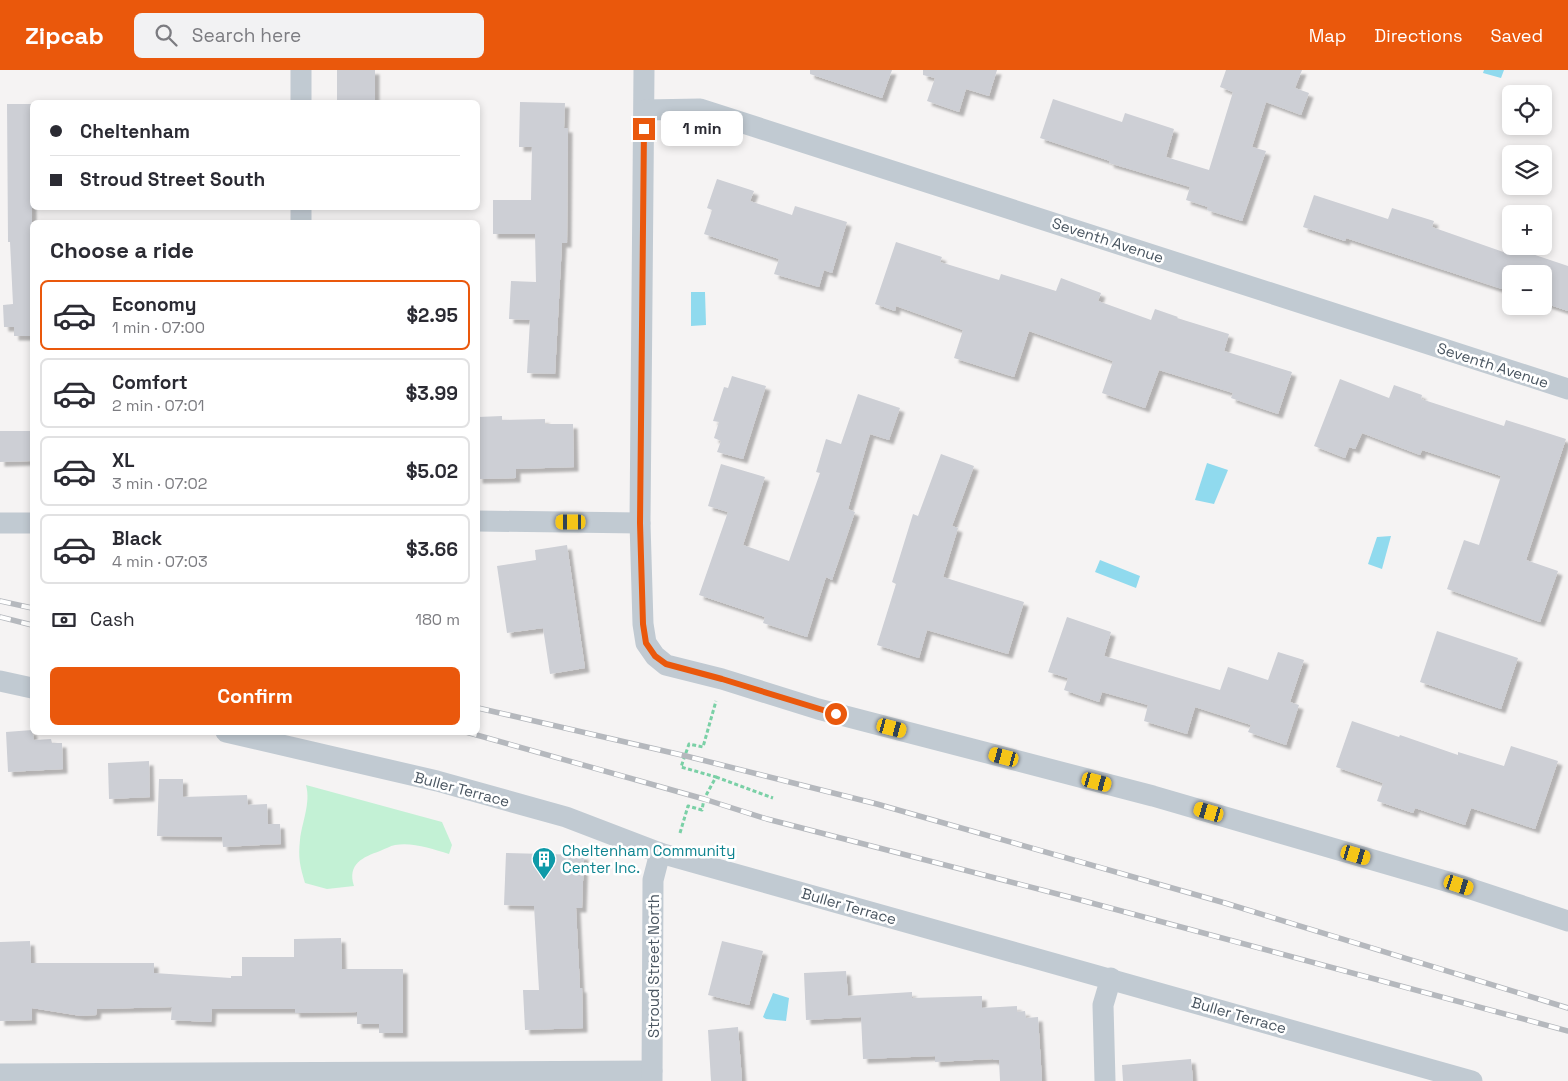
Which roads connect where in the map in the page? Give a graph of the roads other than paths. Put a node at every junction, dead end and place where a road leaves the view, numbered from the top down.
1 (301, 70) edge
2 (644, 70) edge
3 (301, 100) edge
4 (645, 110) junction
5 (1568, 389) edge
6 (480, 522) edge
7 (0, 523) edge
8 (30, 523) edge
9 (640, 523) junction
10 (0, 681) edge
11 (30, 688) edge
12 (239, 735) edge
13 (660, 853) junction
14 (1568, 920) edge
15 (1110, 978) junction
16 (0, 1074) edge
17 (652, 1076) edge
18 (1105, 1081) edge
19 (1472, 1081) edge

1 - 3 street
2 - 4 street
4 - 5 street, Seventh Avenue
4 - 9 street
6 - 9 street
7 - 8 street
9 - 14 street
10 - 11 street
12 - 13 street, Buller Terrace
13 - 15 street, Buller Terrace
13 - 17 street, Stroud Street North
15 - 18 street
15 - 19 street, Buller Terrace
16 - 17 street

